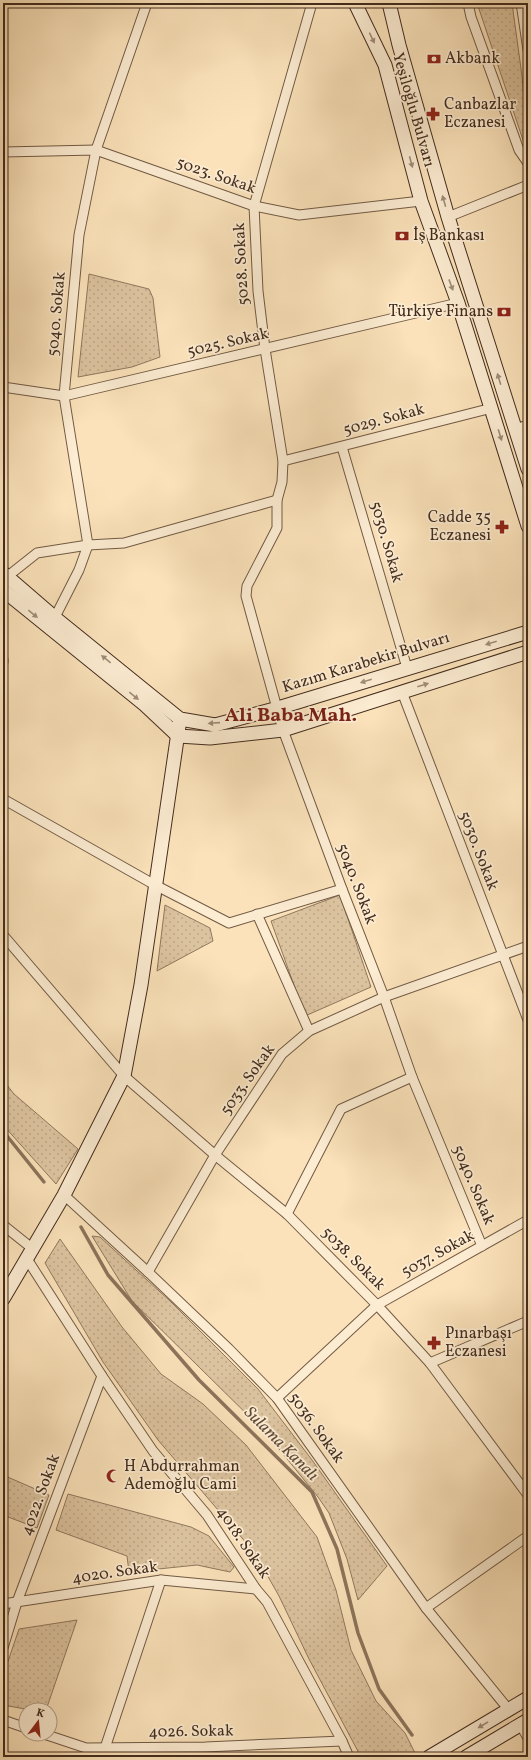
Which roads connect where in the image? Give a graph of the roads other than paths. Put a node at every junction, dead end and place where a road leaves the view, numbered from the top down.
1 (147, 3) edge
2 (312, 3) edge
3 (355, 3) edge
4 (389, 3) edge
5 (468, 3) edge
6 (521, 3) edge
7 (528, 50) edge
8 (96, 150) junction
9 (3, 152) edge
10 (528, 163) edge
11 (528, 185) edge
12 (421, 201) junction
13 (254, 206) junction
14 (448, 217) junction
15 (458, 303) junction
16 (265, 349) junction
17 (3, 387) edge
18 (64, 396) junction
19 (492, 408) junction
20 (528, 425) edge
21 (515, 429) junction
22 (342, 447) junction
23 (283, 461) junction
24 (528, 469) edge
25 (277, 500) junction
26 (528, 526) edge
27 (277, 528) joint
28 (88, 546) junction
29 (5, 575) edge
30 (3, 590) edge
31 (52, 622) junction
32 (528, 632) edge
33 (528, 652) edge
34 (407, 668) junction
35 (402, 692) junction
36 (278, 708) junction
37 (180, 719) junction
38 (283, 730) junction
39 (178, 736) junction
40 (3, 799) edge
41 (156, 885) junction
42 (342, 889) junction
43 (257, 914) junction
44 (3, 935) edge
45 (528, 946) edge
46 (502, 955) junction
47 (384, 998) junction
48 (528, 1020) edge
49 (309, 1031) junction
50 (124, 1076) junction
51 (412, 1077) junction
52 (215, 1155) junction
53 (64, 1194) junction
54 (287, 1214) junction
55 (528, 1220) edge
56 (3, 1225) edge
57 (482, 1246) junction
58 (30, 1254) junction
59 (148, 1272) junction
60 (3, 1299) edge
61 (377, 1305) junction
62 (528, 1321) edge
63 (430, 1363) junction
64 (102, 1376) junction
65 (277, 1398) junction
66 (528, 1495) edge
67 (528, 1536) edge
68 (161, 1580) junction
69 (256, 1589) junction
70 (17, 1602) junction
71 (3, 1604) edge
72 (426, 1608) junction
73 (3, 1648) edge
74 (528, 1698) edge
75 (509, 1710) junction
76 (3, 1720) edge
77 (524, 1722) edge
78 (18, 1725) edge
79 (528, 1738) edge
80 (58, 1739) edge
81 (342, 1741) junction
82 (103, 1753) edge
83 (349, 1757) edge
84 (429, 1757) edge
85 (466, 1757) edge

1 - 8 street, 5040. Sokak
2 - 13 street, 5028. Sokak
3 -> 12 main road, Yeşiloğlu Bulvarı
14 -> 4 main road, Yeşiloğlu Bulvarı
5 - 10 street
6 - 7 street
8 - 9 street, 5023. Sokak
8 - 13 street, 5023. Sokak
8 - 18 street, 5040. Sokak
11 - 14 street
12 - 13 street, 5023. Sokak
12 -> 15 main road, Yeşiloğlu Bulvarı
13 - 16 street, 5028. Sokak
21 -> 14 main road, Yeşiloğlu Bulvarı
15 - 16 street, 5025. Sokak
15 - 19 main road, Yeşiloğlu Bulvarı
16 - 18 street, 5025. Sokak
16 - 23 street, 5028. Sokak
17 - 18 street, 5025. Sokak
18 - 28 street, 5040. Sokak
19 - 22 street, 5029. Sokak
19 -> 26 main road, Yeşiloğlu Bulvarı
20 - 21 street
21 - 24 main road, Yeşiloğlu Bulvarı
22 - 23 street, 5029. Sokak
22 - 34 street, 5030. Sokak
23 - 25 street, 5028. Sokak
25 - 27 street, 5028. Sokak
25 - 28 street
27 - 36 street, 5040. Sokak
28 - 29 street
28 - 31 street, 5040. Sokak
29 - 31 main road, Kazım Karabekir Bulvarı
30 -> 31 main road, Kazım Karabekir Bulvarı
37 -> 31 main road, Kazım Karabekir Bulvarı
31 -> 39 main road, Kazım Karabekir Bulvarı
32 -> 34 main road, Kazım Karabekir Bulvarı
35 -> 33 main road
34 -> 36 main road, Kazım Karabekir Bulvarı
35 - 38 main road
35 - 46 street, 5030. Sokak
36 -> 37 main road, Kazım Karabekir Bulvarı
36 - 38 street, 5040. Sokak
37 - 39 main road
38 - 39 main road
38 - 42 street, 5040. Sokak
39 - 41 main road
40 - 41 street
41 - 43 street
41 - 50 main road
42 - 43 street
42 - 47 street, 5040. Sokak
43 - 49 street
44 - 50 street, 5038. Sokak
45 - 46 street, 5033. Sokak
46 - 47 street, 5033. Sokak
46 - 48 street, 5030. Sokak
47 - 49 street, 5033. Sokak
47 - 51 street, 5040. Sokak
49 - 52 street, 5033. Sokak
50 - 52 street, 5038. Sokak
50 - 53 main road
51 - 54 street
51 - 57 street, 5040. Sokak
52 - 54 street, 5038. Sokak
52 - 59 street, 5033. Sokak
53 - 58 main road
53 - 59 street, 5036. Sokak
54 - 61 street, 5038. Sokak
55 - 57 street, 5037. Sokak
56 - 58 street, 4018. Sokak
57 - 61 street, 5037. Sokak
58 - 60 main road
58 - 64 street, 4018. Sokak
59 - 65 street, 5036. Sokak
61 - 63 street, 5038. Sokak
61 - 65 street, 5037. Sokak
62 - 63 street
63 - 66 street, 5038. Sokak
64 - 69 street, 4018. Sokak
64 - 70 street, 4022. Sokak
65 - 72 street, 5036. Sokak
67 - 72 street
68 - 69 street, 4020. Sokak
68 - 70 street, 4020. Sokak
68 - 82 street
69 - 81 street, 4018. Sokak
70 - 71 street, 4020. Sokak
70 - 73 street, 4022. Sokak
72 - 75 street, 5036. Sokak
74 - 75 main road
75 -> 84 main road
76 - 78 street
77 - 79 street
77 - 85 main road
80 - 82 street, 4026. Sokak
81 - 82 street, 4026. Sokak
81 - 83 street, 4018. Sokak

